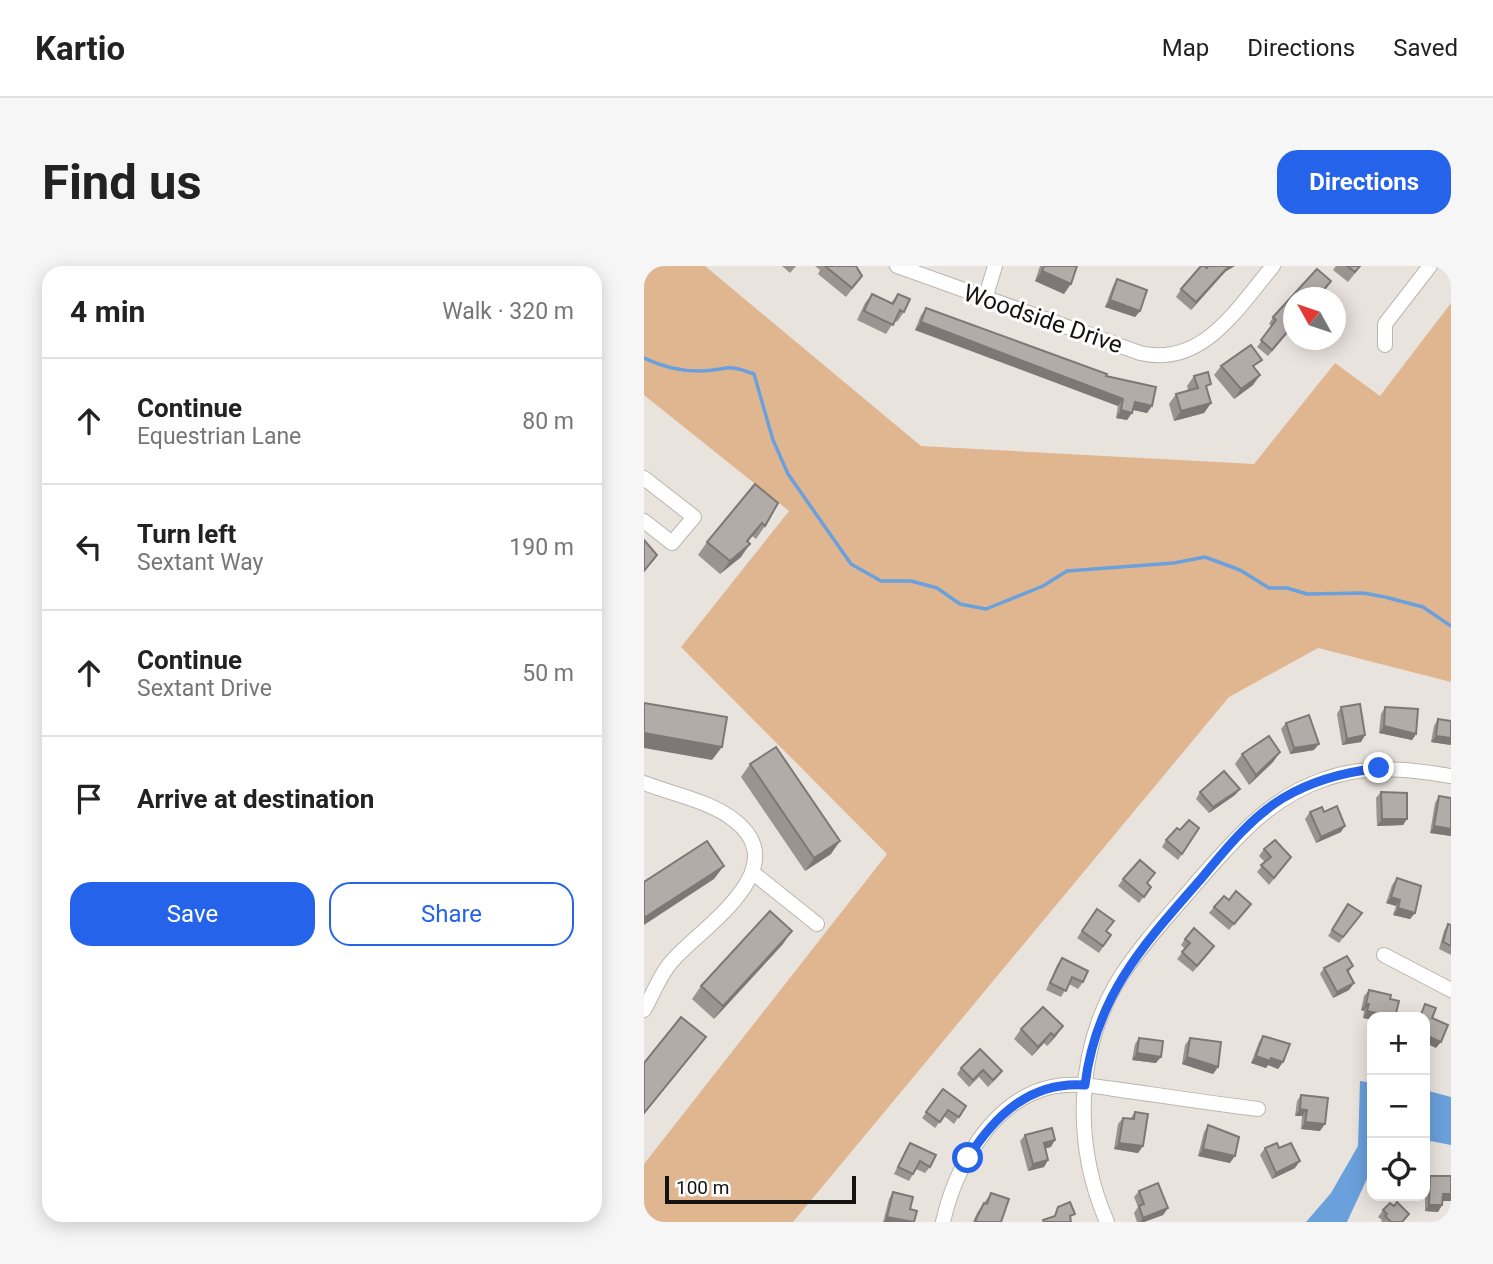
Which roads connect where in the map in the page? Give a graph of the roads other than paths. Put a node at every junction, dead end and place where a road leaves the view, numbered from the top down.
1 (897, 266) edge
2 (995, 266) edge
3 (1273, 266) edge
4 (1430, 266) edge
5 (985, 299) junction
6 (1385, 345) dead end
7 (644, 478) edge
8 (644, 521) edge
9 (1451, 776) edge
10 (644, 783) edge
11 (752, 872) junction
12 (817, 924) dead end
13 (1384, 955) dead end
14 (1451, 990) edge
15 (644, 1010) edge
16 (1085, 1085) junction
17 (1258, 1109) dead end
18 (943, 1222) edge
19 (1107, 1222) edge

1 - 5 street, Woodside Drive
2 - 5 street
3 - 5 street, Woodside Drive
4 - 6 street
7 - 8 street
9 - 16 street
10 - 11 street
11 - 12 street
11 - 15 street
13 - 14 street
16 - 17 street
16 - 18 street
16 - 19 street

